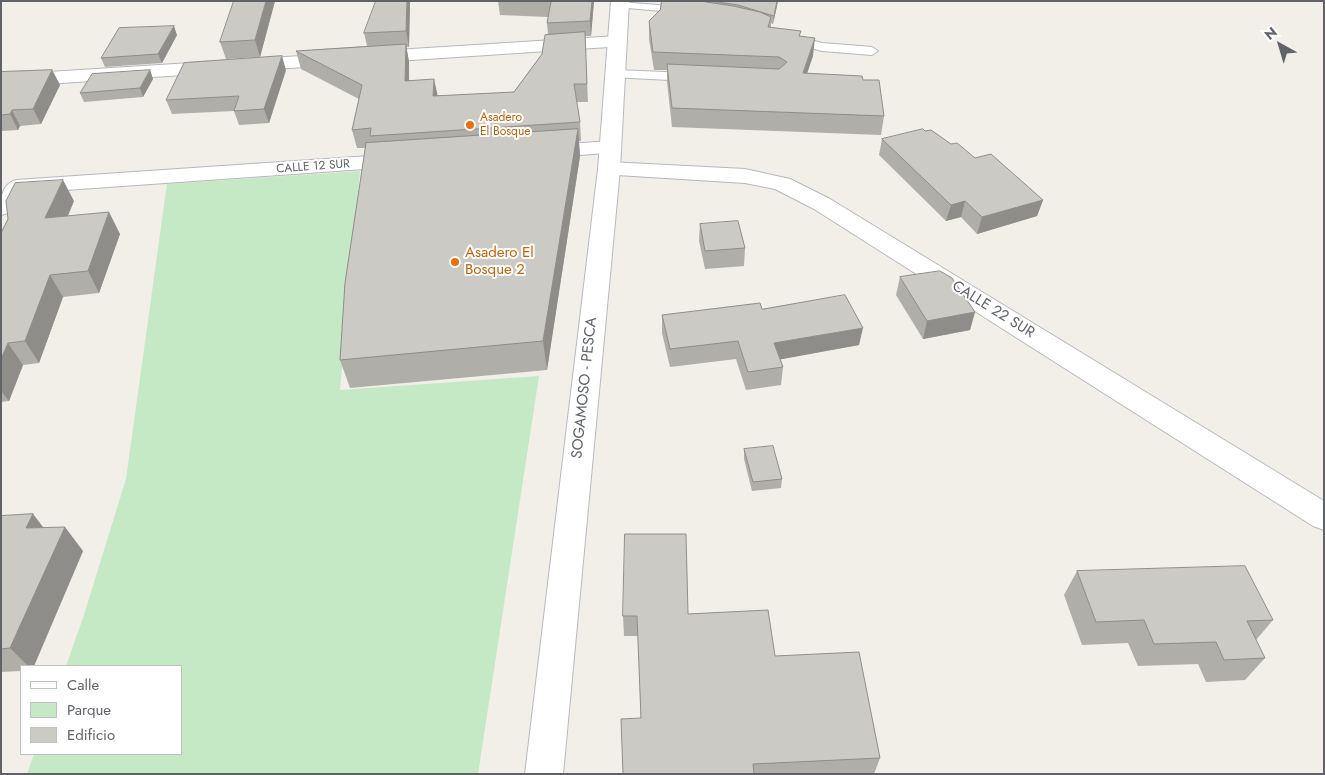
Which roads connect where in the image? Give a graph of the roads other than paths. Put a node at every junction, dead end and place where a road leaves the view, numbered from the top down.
1 (620, 3) edge
2 (695, 12) edge
3 (783, 35) edge
4 (617, 42) junction
5 (872, 51) dead end
6 (615, 74) junction
7 (701, 78) edge
8 (1, 81) edge
9 (521, 153) edge
10 (609, 158) junction
11 (422, 160) edge
12 (1, 208) edge
13 (1324, 517) edge
14 (544, 774) edge

1 - 2 lane
1 - 4 street, SOGAMOSO - PESCA
3 - 5 lane
4 - 6 street, SOGAMOSO - PESCA
4 - 8 street
6 - 7 lane
6 - 10 street, SOGAMOSO - PESCA
9 - 10 street
10 - 13 street, CALLE 22 SUR
10 - 14 street, SOGAMOSO - PESCA
11 - 12 street, CALLE 12 SUR

